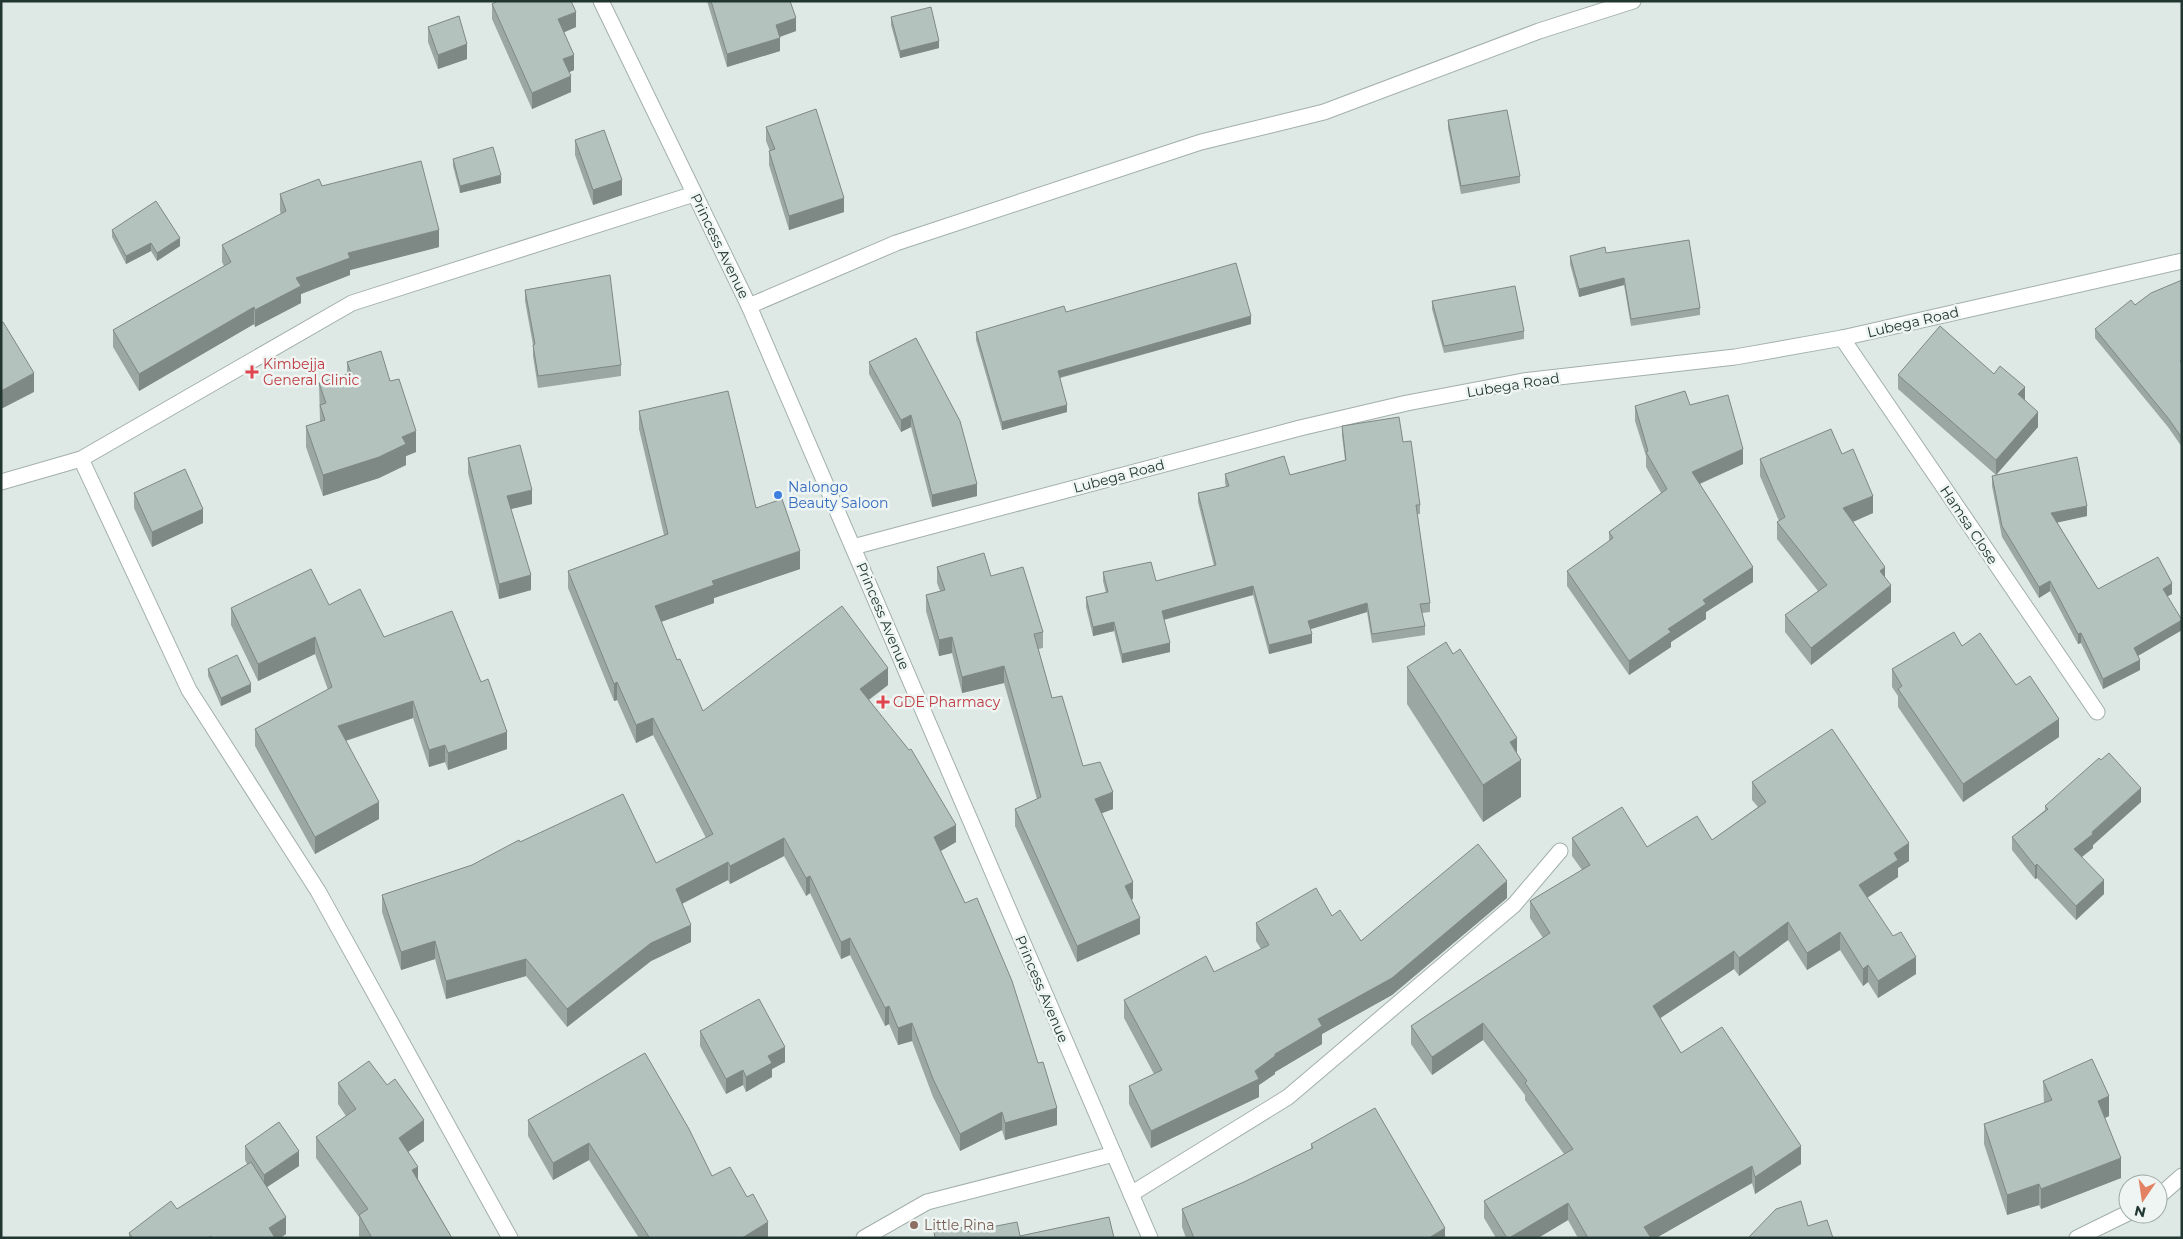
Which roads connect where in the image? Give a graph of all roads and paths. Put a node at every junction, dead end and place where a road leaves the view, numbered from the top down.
1 (601, 1) edge
2 (1633, 1) edge
3 (694, 194) junction
4 (2182, 261) edge
5 (749, 306) junction
6 (1842, 338) junction
7 (81, 459) junction
8 (1, 482) edge
9 (853, 547) junction
10 (2097, 712) dead end
11 (1560, 852) dead end
12 (1114, 1154) junction
13 (2182, 1176) edge
14 (2168, 1188) edge
15 (1131, 1194) junction
16 (2118, 1218) edge
17 (510, 1238) edge
18 (864, 1238) edge
19 (1150, 1238) edge
20 (2077, 1238) edge

1 - 3 street, Princess Avenue
2 - 5 street
3 - 5 street, Princess Avenue
3 - 7 street
4 - 6 street, Lubega Road
5 - 9 street, Princess Avenue
6 - 9 street, Lubega Road
6 - 10 street, Hamsa Close
7 - 8 street
7 - 17 street
9 - 12 street, Princess Avenue
11 - 15 street
12 - 15 street, Princess Avenue
12 - 18 street
13 - 14 street
15 - 19 street, Princess Avenue
16 - 20 street

